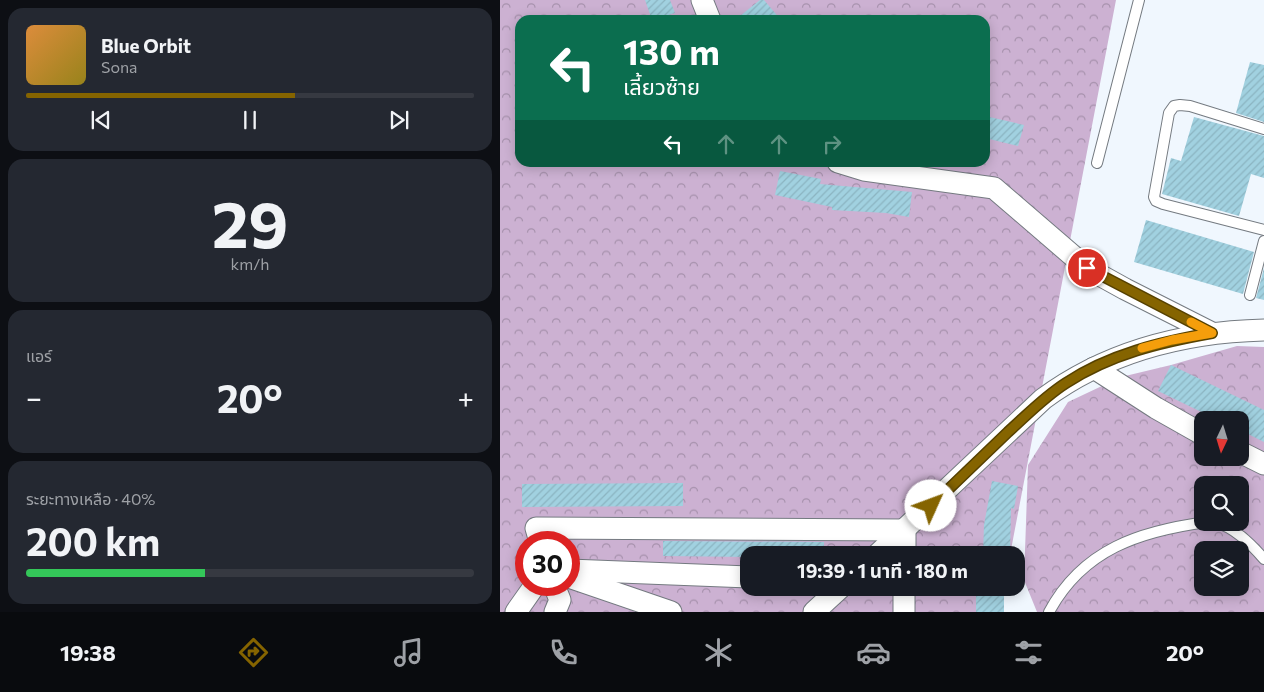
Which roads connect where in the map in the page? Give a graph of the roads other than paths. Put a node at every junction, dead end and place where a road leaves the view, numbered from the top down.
1 (702, 0) edge
2 (1139, 0) edge
3 (708, 15) edge
4 (1264, 129) edge
5 (1096, 163) dead end
6 (854, 167) edge
7 (1264, 230) edge
8 (1264, 242) edge
9 (1250, 295) dead end
10 (1264, 330) edge
11 (1212, 333) junction
12 (1094, 368) junction
13 (1194, 429) edge
14 (1249, 456) edge
15 (1264, 464) edge
16 (1194, 524) edge
17 (905, 530) junction
18 (537, 531) edge
19 (1235, 531) edge
20 (887, 546) edge
21 (905, 546) edge
22 (1264, 559) edge
23 (580, 570) edge
24 (740, 577) edge
25 (580, 580) edge
26 (527, 596) edge
27 (558, 596) edge
28 (904, 596) edge
29 (516, 612) edge
30 (556, 612) edge
31 (670, 612) edge
32 (904, 612) edge
33 (1049, 612) edge

1 - 3 street
2 - 5 lane
4 - 7 lane
6 - 11 street
8 - 9 lane
10 - 11 street
11 - 12 street
12 - 13 street
12 - 17 street
14 - 15 street
16 - 33 lane
17 - 18 street
17 - 20 street
17 - 21 street
19 - 22 lane
23 - 24 street
25 - 31 street
26 - 29 street
27 - 30 street
28 - 32 street

